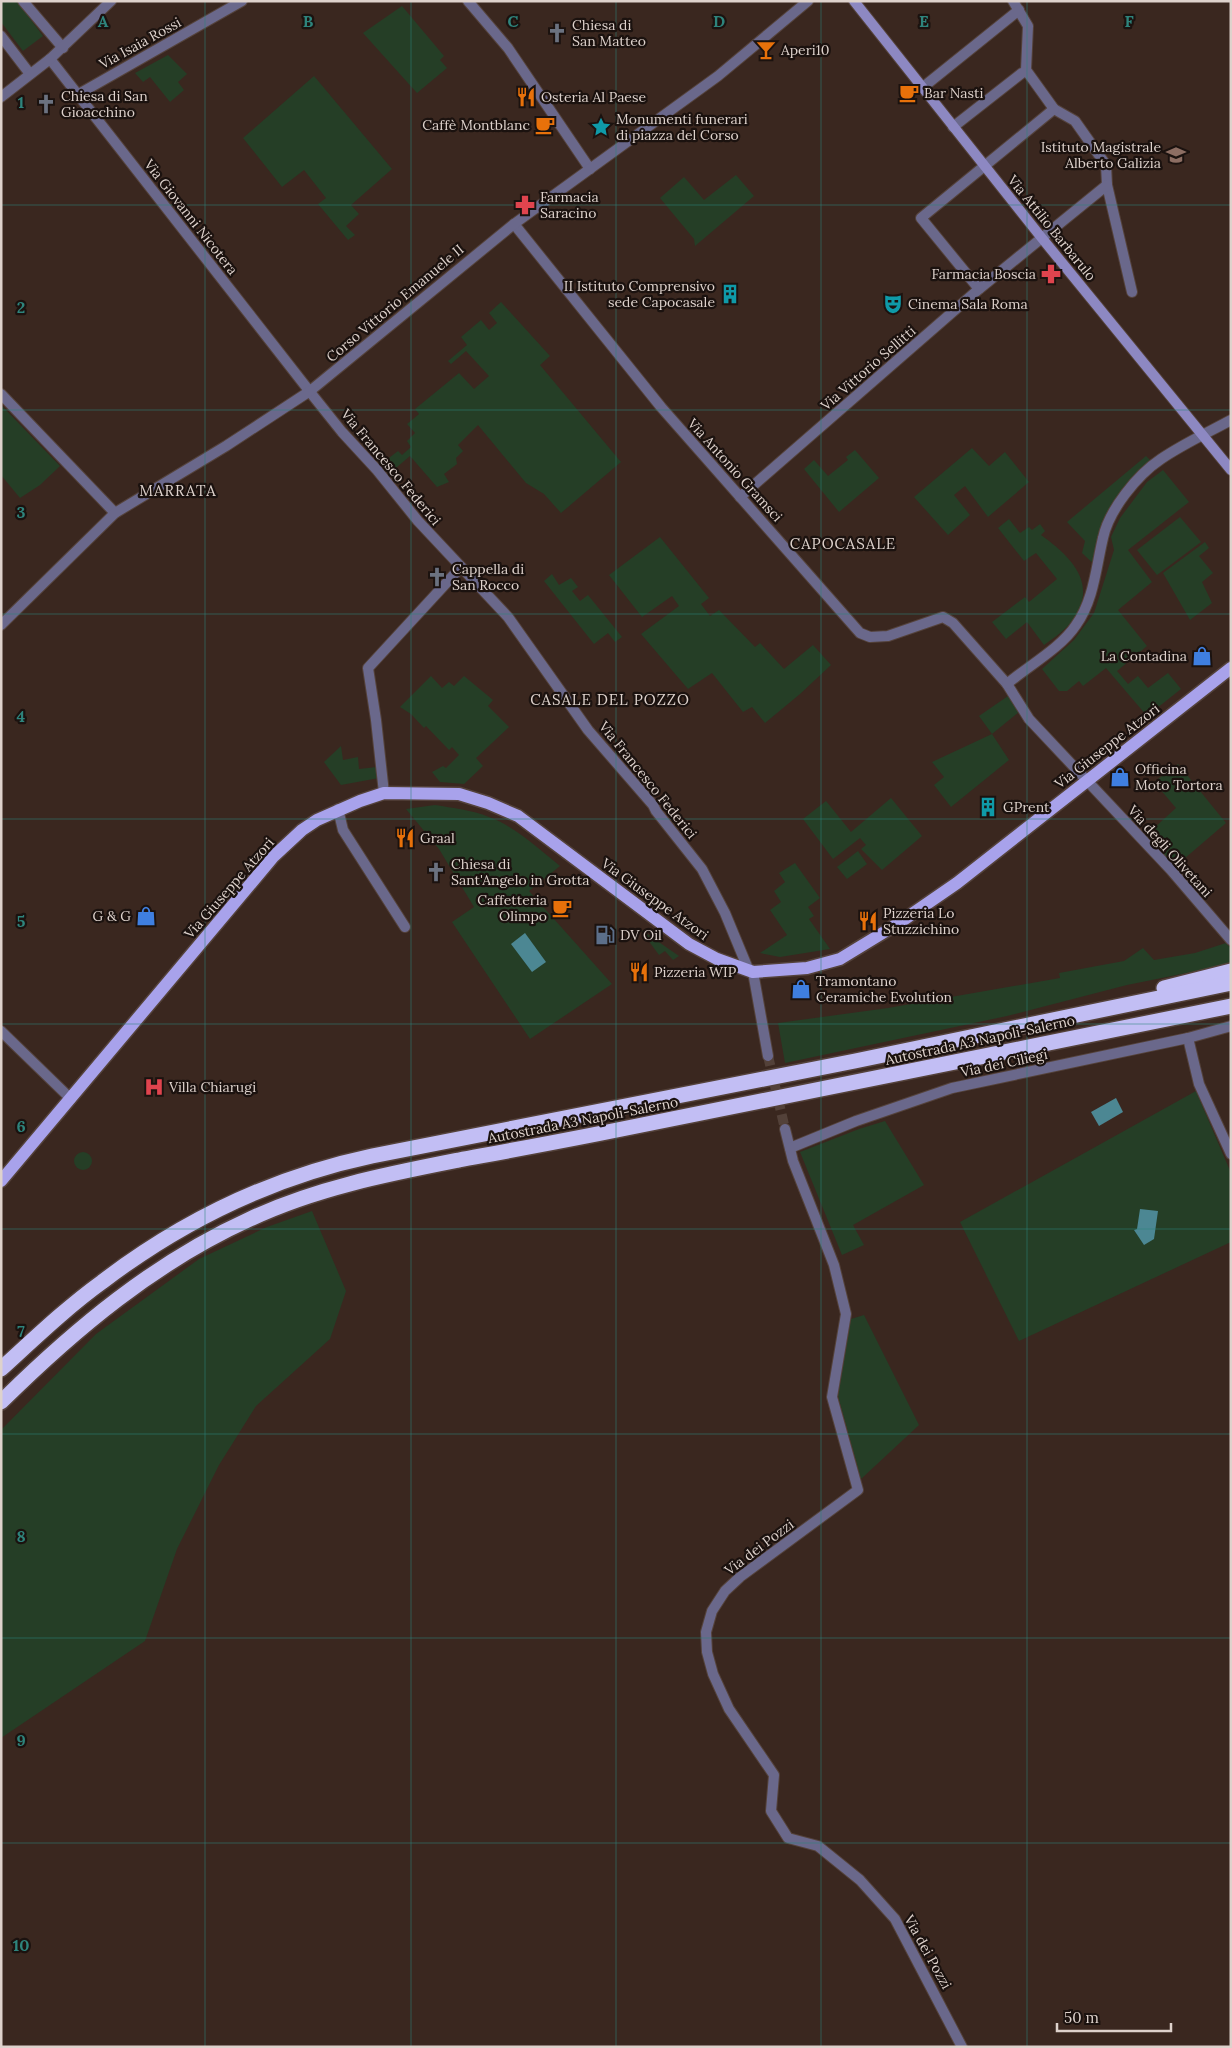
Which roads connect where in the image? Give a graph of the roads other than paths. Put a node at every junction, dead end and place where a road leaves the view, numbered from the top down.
1 (23, 1) edge
2 (111, 1) edge
3 (242, 1) edge
4 (468, 1) edge
5 (808, 1) edge
6 (854, 1) edge
7 (1016, 6) edge
8 (1, 36) edge
9 (63, 48) junction
10 (50, 59) junction
11 (30, 74) junction
12 (1022, 74) dead end
13 (922, 88) junction
14 (77, 95) junction
15 (1, 97) edge
16 (1054, 109) junction
17 (953, 127) junction
18 (985, 166) junction
19 (590, 169) junction
20 (1107, 185) junction
21 (514, 224) junction
22 (1041, 237) junction
23 (979, 289) junction
24 (1132, 292) dead end
25 (310, 391) junction
26 (1, 394) edge
27 (1231, 420) edge
28 (1203, 435) junction
29 (1231, 470) edge
30 (740, 497) junction
31 (115, 513) junction
32 (461, 567) junction
33 (1, 625) edge
34 (1231, 668) edge
35 (1007, 684) junction
36 (1088, 780) junction
37 (384, 793) junction
38 (338, 809) junction
39 (405, 927) dead end
40 (1231, 940) edge
41 (1231, 971) edge
42 (751, 972) junction
43 (1231, 983) edge
44 (1231, 1006) edge
45 (1075, 1016) junction
46 (1231, 1026) edge
47 (1, 1032) edge
48 (1188, 1038) junction
49 (768, 1056) tunnel mouth
50 (72, 1099) junction
51 (785, 1129) tunnel mouth
52 (790, 1148) junction
53 (1231, 1154) edge
54 (1, 1181) edge
55 (1, 1369) edge
56 (1, 1402) edge
57 (962, 2047) edge

1 - 9 street
2 - 9 street
3 - 14 street, Via Isaia Rossi
4 - 19 street
5 - 19 street, Corso Vittorio Emanuele II
6 - 13 street, Via Attilio Barbarulo
7 - 13 street
7 - 16 street
8 - 11 street
9 - 10 street
10 - 11 street
10 - 14 street, Via Giovanni Nicotera
11 - 15 street
12 - 17 street
13 - 17 street, Via Attilio Barbarulo
14 - 25 street, Via Giovanni Nicotera
16 - 18 street
16 - 20 street
17 - 18 street, Via Attilio Barbarulo
18 - 22 street, Via Attilio Barbarulo
18 - 23 street
19 - 21 street, Corso Vittorio Emanuele II
20 - 22 street, Via Vittorio Sellitti
20 - 24 street
21 - 25 street, Corso Vittorio Emanuele II
21 - 30 street, Via Antonio Gramsci
22 - 23 street, Via Vittorio Sellitti
22 - 28 street, Via Attilio Barbarulo
23 - 30 street, Via Vittorio Sellitti
25 - 31 street, Corso Vittorio Emanuele II
25 - 32 street, Via Francesco Federici
26 - 31 street
27 - 28 street
28 - 29 street, Via Attilio Barbarulo
28 - 35 street
30 - 35 street, Via Antonio Gramsci
31 - 33 street, Corso Vittorio Emanuele II
32 - 37 street
32 - 42 street, Via Francesco Federici
34 - 36 main road, Via Giuseppe Atzori
35 - 36 street, Via Antonio Gramsci
36 - 40 street, Via degli Olivetani
36 - 42 main road, Via Giuseppe Atzori
37 - 38 main road, Via Giuseppe Atzori
37 - 42 main road, Via Giuseppe Atzori
38 - 39 street
38 - 50 main road, Via Giuseppe Atzori
41 - 45 highway
42 - 49 street
43 - 45 highway, Autostrada A3 Napoli-Salerno
44 - 56 highway, Autostrada A3 Napoli-Salerno
45 - 55 highway, Autostrada A3 Napoli-Salerno
46 - 48 street, Via dei Ciliegi
47 - 50 street
48 - 52 street, Via dei Ciliegi
48 - 53 street
50 - 54 main road, Via Giuseppe Atzori
51 - 52 street, Via dei Pozzi
52 - 57 street, Via dei Pozzi

